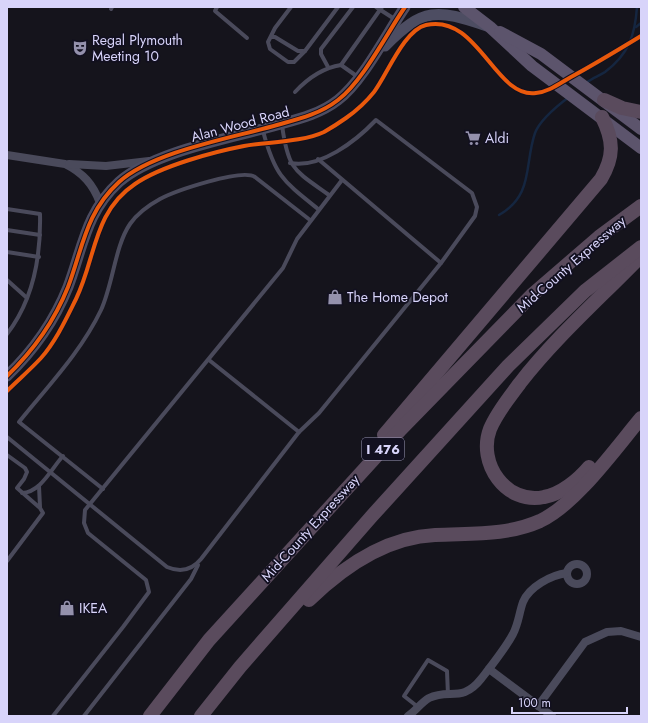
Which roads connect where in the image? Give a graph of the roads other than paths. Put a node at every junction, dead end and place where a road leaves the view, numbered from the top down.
1 (218, 7) edge
2 (290, 7) edge
3 (338, 7) edge
4 (352, 7) edge
5 (405, 7) edge
6 (464, 7) edge
7 (379, 8) edge
8 (396, 20) junction
9 (490, 27) junction
10 (270, 37) junction
11 (247, 38) dead end
12 (305, 51) junction
13 (368, 64) junction
14 (341, 65) junction
15 (328, 67) junction
16 (358, 77) junction
17 (295, 92) dead end
18 (610, 104) junction
19 (641, 112) edge
20 (602, 117) junction
21 (282, 124) junction
22 (263, 129) junction
23 (641, 129) edge
24 (641, 148) edge
25 (7, 155) edge
26 (165, 157) junction
27 (318, 159) junction
28 (290, 163) junction
29 (65, 164) junction
30 (342, 180) junction
31 (329, 196) junction
32 (100, 203) junction
33 (641, 206) edge
34 (7, 209) edge
35 (318, 209) junction
36 (310, 220) junction
37 (7, 230) edge
38 (40, 236) junction
39 (641, 247) edge
40 (7, 252) edge
41 (641, 256) edge
42 (38, 257) junction
43 (441, 263) junction
44 (7, 280) edge
45 (27, 298) junction
46 (7, 334) edge
47 (209, 360) junction
48 (7, 376) edge
49 (641, 406) edge
50 (641, 418) edge
51 (299, 432) junction
52 (7, 437) edge
53 (7, 455) edge
54 (63, 456) junction
55 (50, 471) junction
56 (39, 486) junction
57 (103, 489) junction
58 (22, 493) junction
59 (89, 504) junction
60 (40, 508) junction
61 (201, 559) junction
62 (7, 561) edge
63 (567, 573) dead end
64 (641, 636) edge
65 (209, 640) junction
66 (240, 667) junction
67 (489, 669) junction
68 (448, 695) junction
69 (538, 706) junction
70 (418, 708) junction
71 (53, 716) edge
72 (84, 716) edge
73 (150, 716) edge
74 (201, 716) edge
75 (408, 716) edge
76 (552, 716) edge

1 - 11 lane
2 - 10 lane
3 - 12 lane
4 - 15 lane
5 - 8 street, Alan Wood Road
6 - 9 main road
7 - 8 lane
7 - 14 lane
8 - 13 street, Alan Wood Road
9 - 13 street
9 - 18 main road
9 - 20 main road
10 - 12 lane
10 - 12 lane
13 - 16 street, Alan Wood Road
14 - 15 lane
14 - 16 lane
15 - 17 lane
16 - 21 street, Alan Wood Road
18 - 19 highway
18 - 23 main road
20 - 24 main road
20 - 65 highway
21 - 22 street, Alan Wood Road
21 - 28 lane
22 - 26 street, Alan Wood Road
22 - 35 lane
25 - 29 street
26 - 29 street
26 - 32 street, Alan Wood Road
27 - 28 lane
27 - 30 lane
27 - 43 lane
28 - 31 lane
29 - 32 street
30 - 31 lane
30 - 43 lane
31 - 35 lane
32 - 48 street, Alan Wood Road
33 - 65 highway, Mid-County Expressway / I 476
34 - 38 lane
35 - 36 lane
36 - 47 lane
36 - 54 lane
37 - 38 lane
38 - 42 lane
39 - 66 highway, I 476
40 - 42 lane
41 - 49 highway
42 - 45 lane
43 - 51 lane
44 - 45 lane
45 - 46 lane
47 - 51 lane
47 - 57 lane
50 - 66 highway
51 - 61 lane
52 - 55 lane
53 - 58 lane
54 - 55 lane
54 - 57 lane
55 - 56 lane
55 - 59 lane
56 - 58 lane
56 - 60 lane
57 - 59 lane
58 - 60 lane
59 - 61 lane
59 - 71 lane
60 - 62 lane
61 - 72 lane
63 - 67 street
64 - 69 street
65 - 73 highway, Mid-County Expressway / I 476
66 - 74 highway, I 476
67 - 68 street
67 - 69 street
68 - 70 street
68 - 70 lane
69 - 76 street
70 - 75 street

